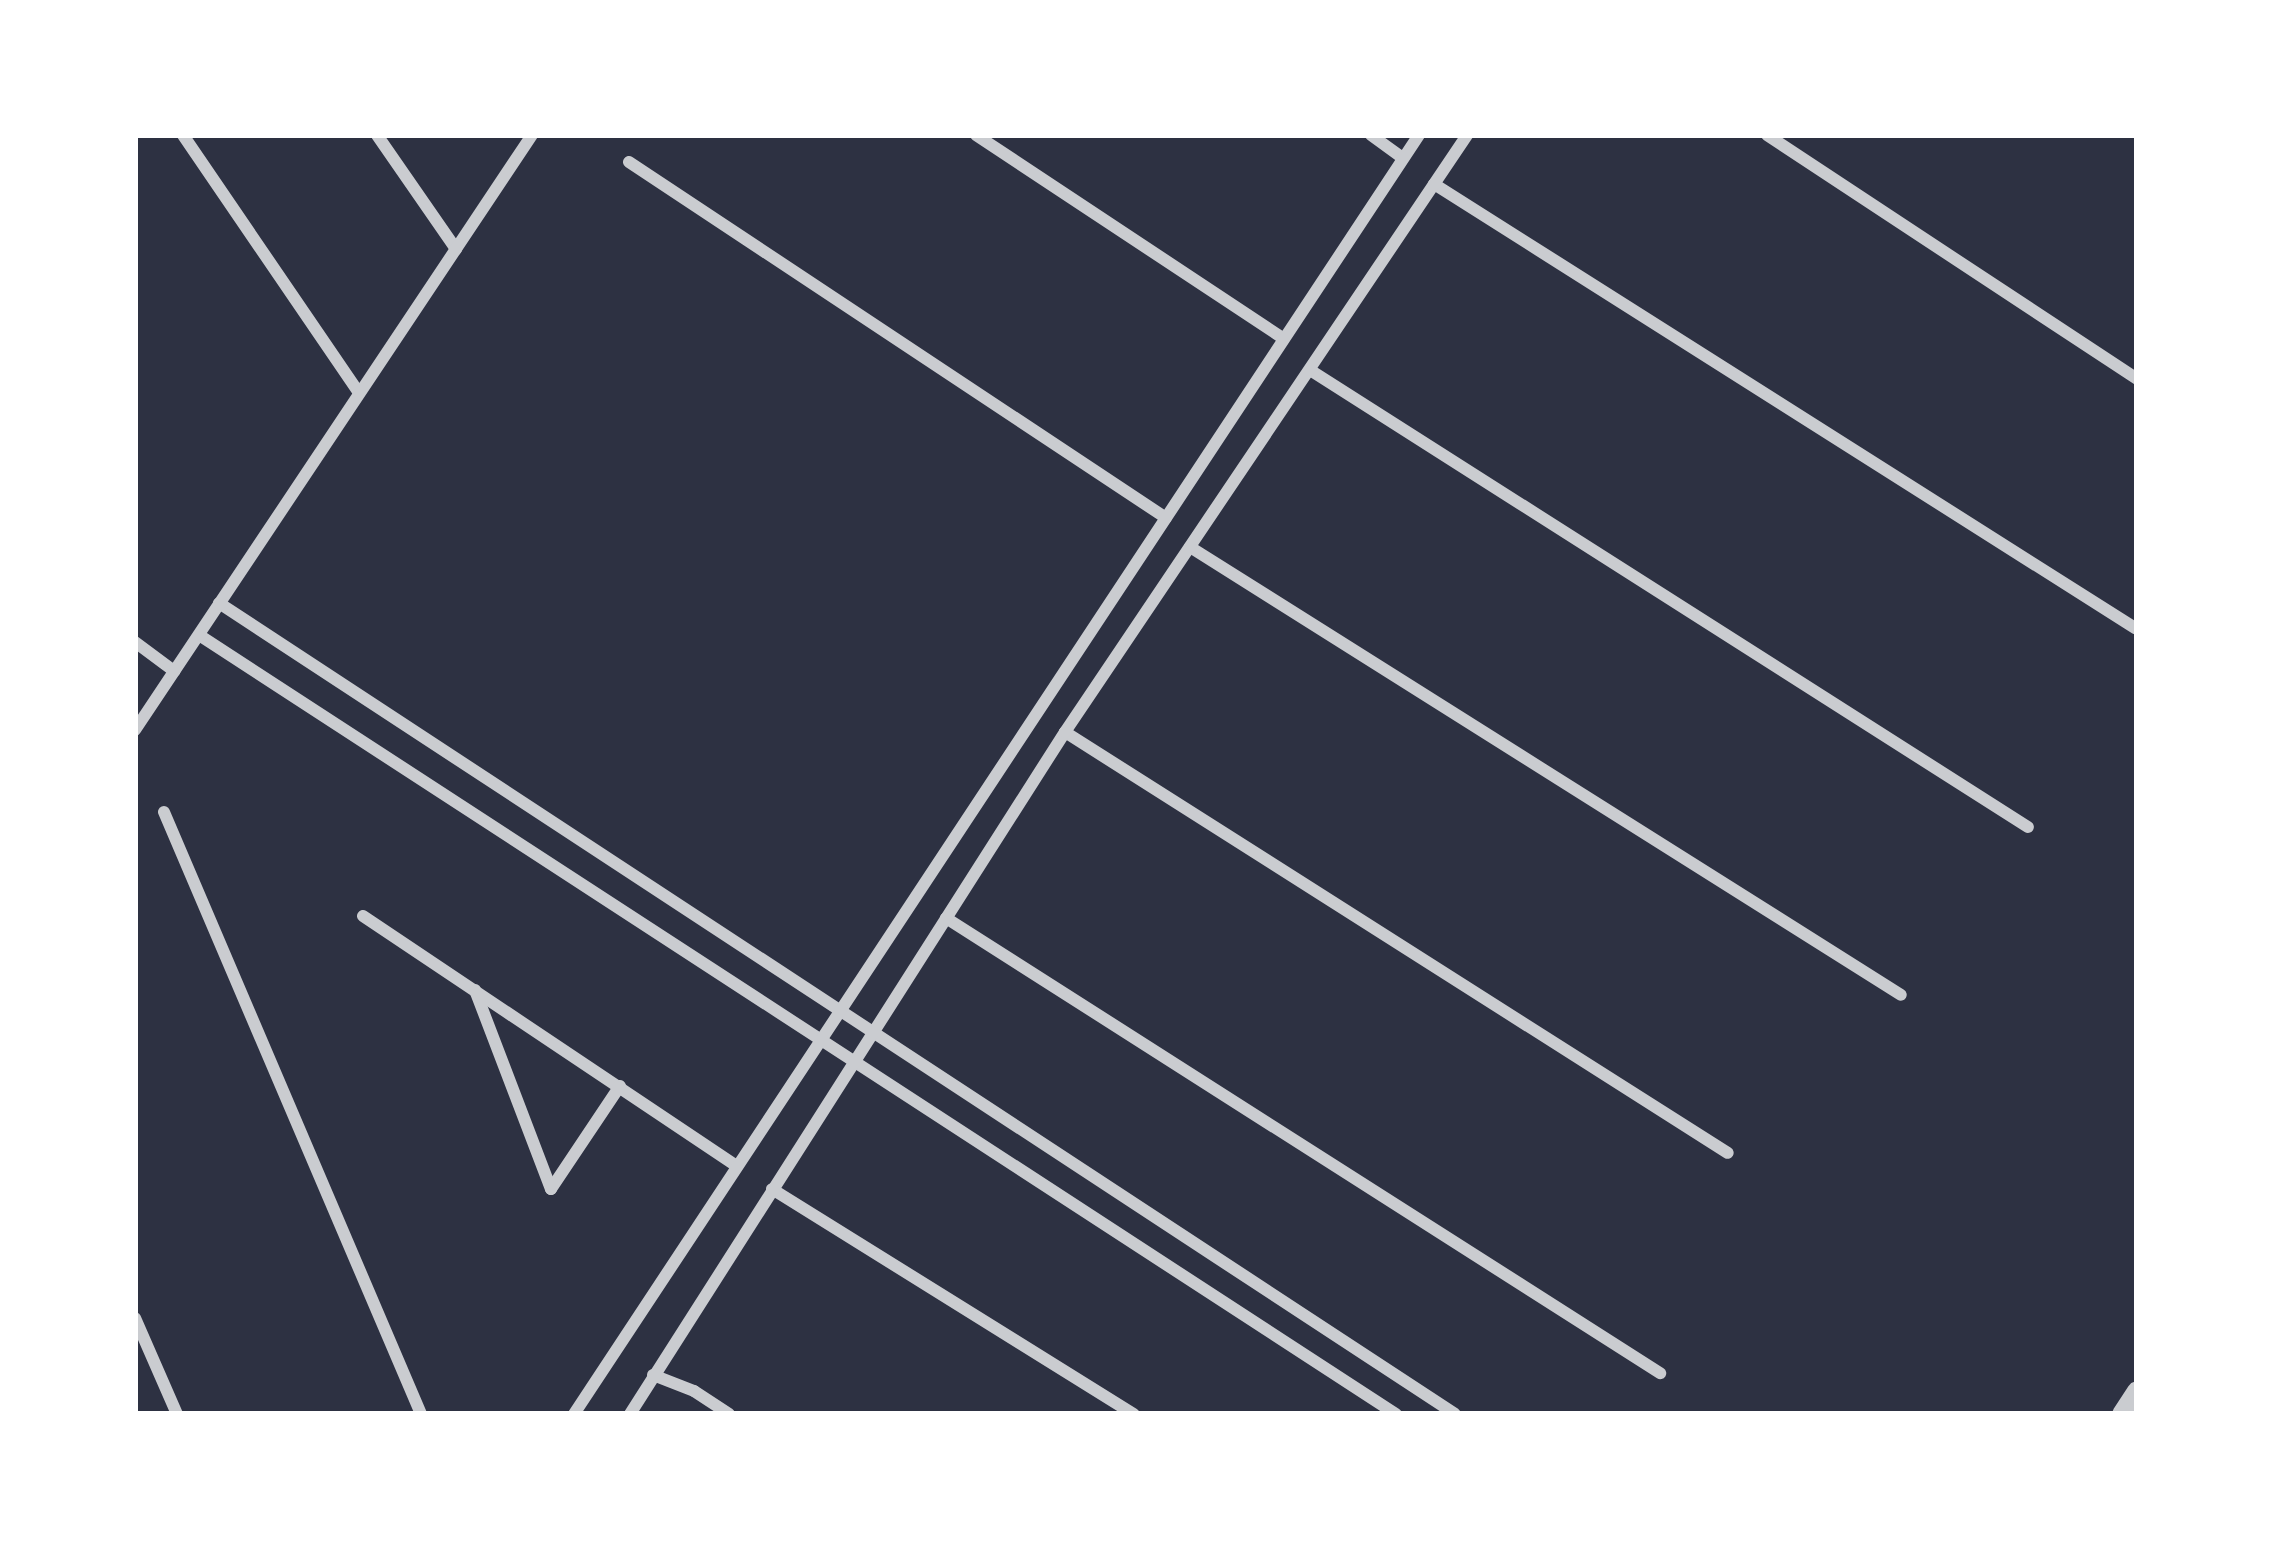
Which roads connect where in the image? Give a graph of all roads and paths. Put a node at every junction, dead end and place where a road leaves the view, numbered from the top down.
1 (183, 135) edge
2 (377, 135) edge
3 (532, 135) edge
4 (976, 135) edge
5 (1371, 135) edge
6 (1419, 135) edge
7 (1467, 135) edge
8 (1767, 135) edge
9 (1403, 158) junction
10 (629, 162) dead end
11 (1434, 184) junction
12 (456, 249) junction
13 (1284, 339) junction
14 (1310, 370) junction
15 (2137, 379) edge
16 (359, 393) junction
17 (1166, 518) junction
18 (1190, 547) junction
19 (219, 603) junction
20 (2134, 628) edge
21 (199, 634) junction
22 (135, 642) edge
23 (174, 670) junction
24 (135, 730) edge
25 (1065, 732) junction
26 (164, 812) dead end
27 (2027, 827) dead end
28 (363, 916) dead end
29 (946, 918) junction
30 (475, 990) junction
31 (1901, 995) dead end
32 (839, 1011) junction
33 (871, 1032) junction
34 (820, 1041) junction
35 (852, 1061) junction
36 (620, 1086) junction
37 (1728, 1153) dead end
38 (737, 1166) junction
39 (772, 1189) junction
40 (135, 1318) edge
41 (1660, 1372) dead end
42 (653, 1375) junction
43 (2137, 1391) edge
44 (177, 1414) edge
45 (422, 1414) edge
46 (574, 1414) edge
47 (630, 1414) edge
48 (729, 1414) edge
49 (1134, 1414) edge
50 (1396, 1414) edge
51 (1455, 1414) edge
52 (2122, 1414) edge

1 - 16 street
2 - 12 street
3 - 12 street
4 - 13 street
5 - 9 street
6 - 9 street
7 - 11 street
8 - 15 street
9 - 13 street
10 - 17 street
11 - 14 street
11 - 20 street
12 - 16 street
13 - 17 street
14 - 18 street
14 - 27 street
16 - 19 street
17 - 32 street
18 - 25 street
18 - 31 street
19 - 21 street
19 - 32 street
21 - 23 street
21 - 34 street
22 - 23 street
23 - 24 street
25 - 29 street
25 - 37 street
26 - 45 street
28 - 30 street
29 - 33 street
29 - 41 street
30 - 36 street
30 - 36 street
32 - 33 street
32 - 34 street
33 - 35 street
33 - 51 street
34 - 35 street
34 - 38 street
35 - 39 street
35 - 50 street
36 - 38 street
38 - 46 street
39 - 42 street
39 - 49 street
40 - 44 street
42 - 47 street
42 - 48 street
43 - 52 street

